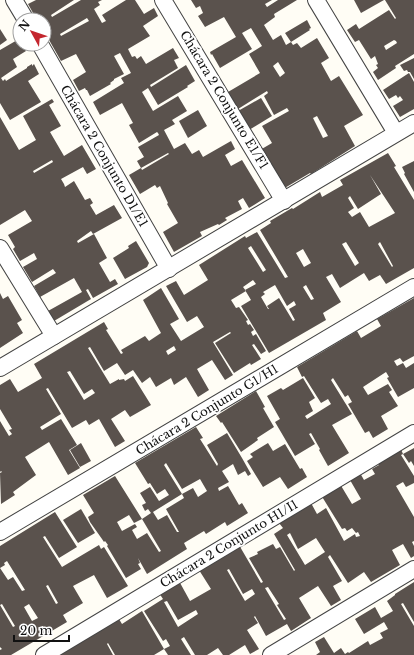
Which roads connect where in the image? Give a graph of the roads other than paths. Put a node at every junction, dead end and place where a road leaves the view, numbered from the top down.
1 (14, 0) edge
2 (163, 0) edge
3 (316, 0) edge
4 (21, 12) edge
5 (45, 52) edge
6 (414, 123) edge
7 (396, 133) junction
8 (284, 201) junction
9 (0, 248) edge
10 (169, 269) junction
11 (414, 288) edge
12 (54, 336) junction
13 (0, 368) edge
14 (414, 433) edge
15 (0, 532) edge
16 (414, 569) edge
17 (44, 655) edge
18 (271, 655) edge

1 - 4 street
2 - 8 street, Chácara 2 Conjunto E1/F1
3 - 7 street
5 - 10 street, Chácara 2 Conjunto D1/E1
6 - 7 street
7 - 8 street
8 - 10 street
9 - 12 street
10 - 12 street
11 - 15 street, Chácara 2 Conjunto G1/H1
12 - 13 street
14 - 17 street, Chácara 2 Conjunto H1/I1
16 - 18 street

